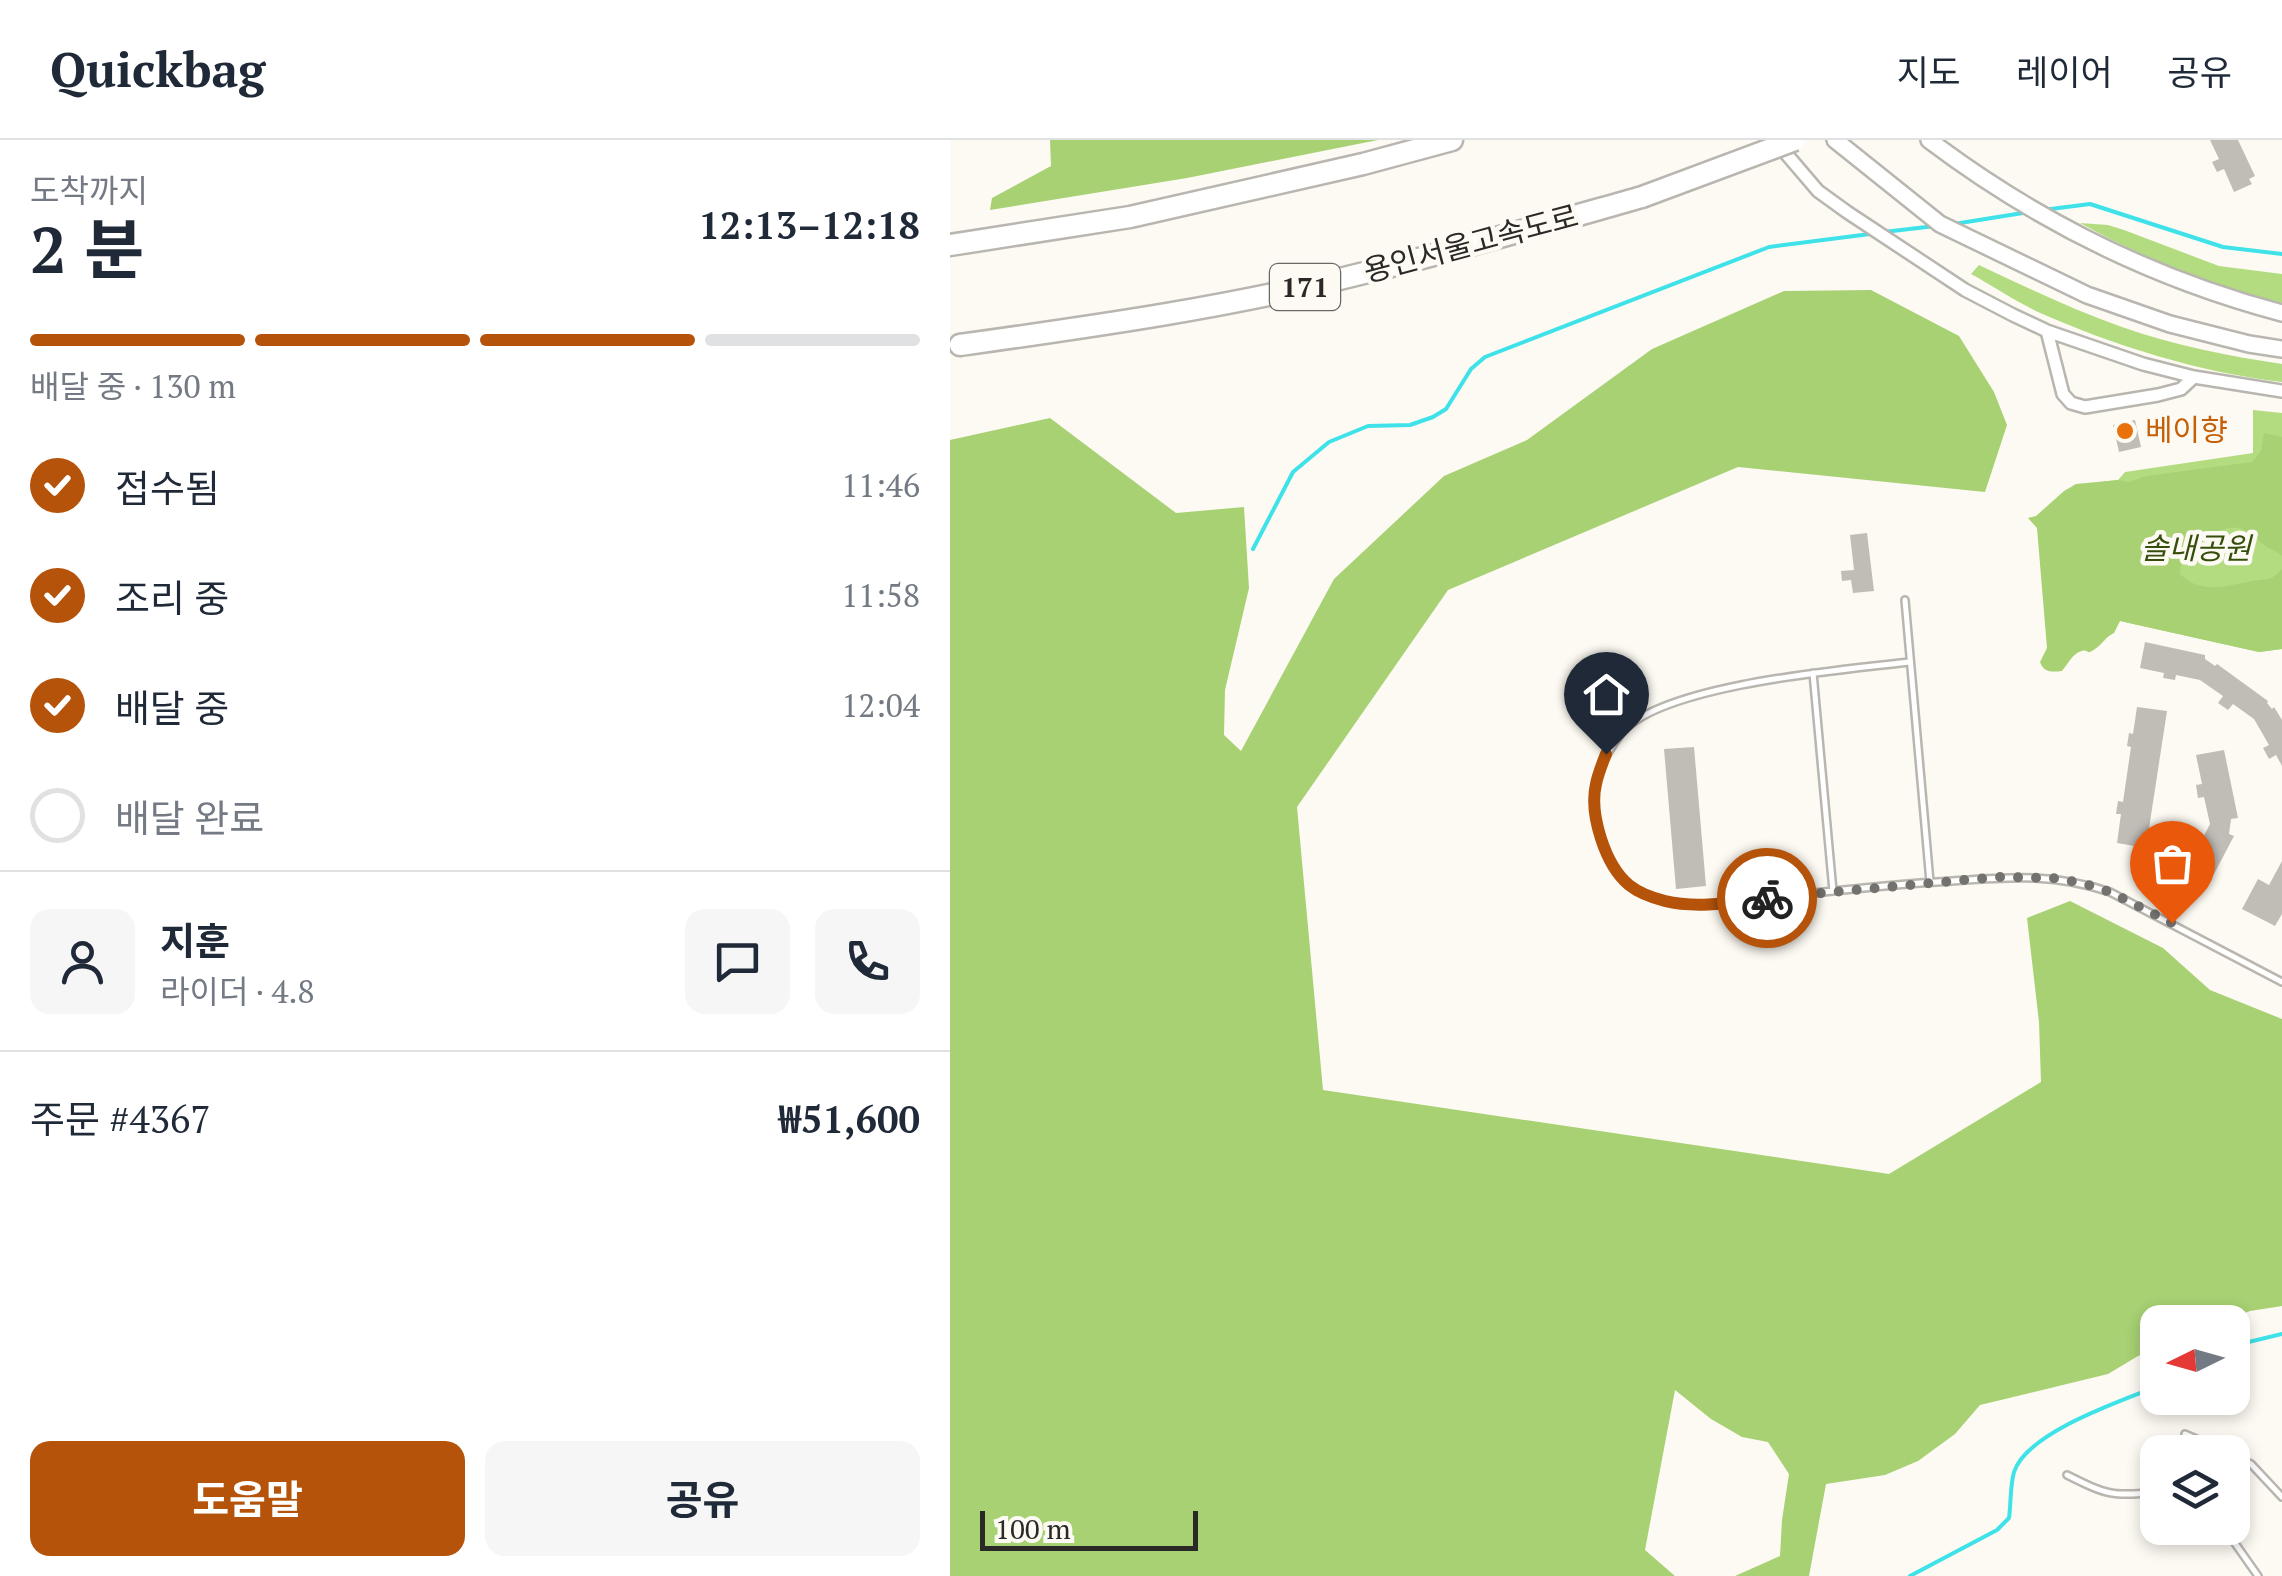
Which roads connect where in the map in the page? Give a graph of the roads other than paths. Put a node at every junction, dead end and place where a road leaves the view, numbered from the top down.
1 (1452, 140) edge
2 (1775, 140) edge
3 (1796, 140) edge
4 (1835, 140) edge
5 (1929, 140) edge
6 (950, 245) edge
7 (2282, 312) edge
8 (2047, 332) junction
9 (960, 345) dead end
10 (2282, 349) edge
11 (2194, 377) junction
12 (2282, 392) edge
13 (1906, 600) dead end
14 (1910, 662) junction
15 (1813, 674) junction
16 (1930, 882) junction
17 (1833, 891) junction
18 (2282, 982) edge
19 (2250, 1464) edge
20 (2067, 1475) dead end
21 (2140, 1494) edge
22 (2282, 1496) edge
23 (2237, 1545) edge
24 (2258, 1576) edge

1 - 6 highway
2 - 8 street
3 - 9 highway, 용인서울고속도로 / 171, bridge
4 - 10 main road
5 - 7 main road
8 - 11 street
8 - 11 street
11 - 12 street
13 - 14 lane
14 - 15 lane
14 - 16 lane
15 - 17 lane
15 - 17 lane
16 - 17 lane
16 - 18 lane
19 - 22 lane
20 - 21 lane
23 - 24 lane

